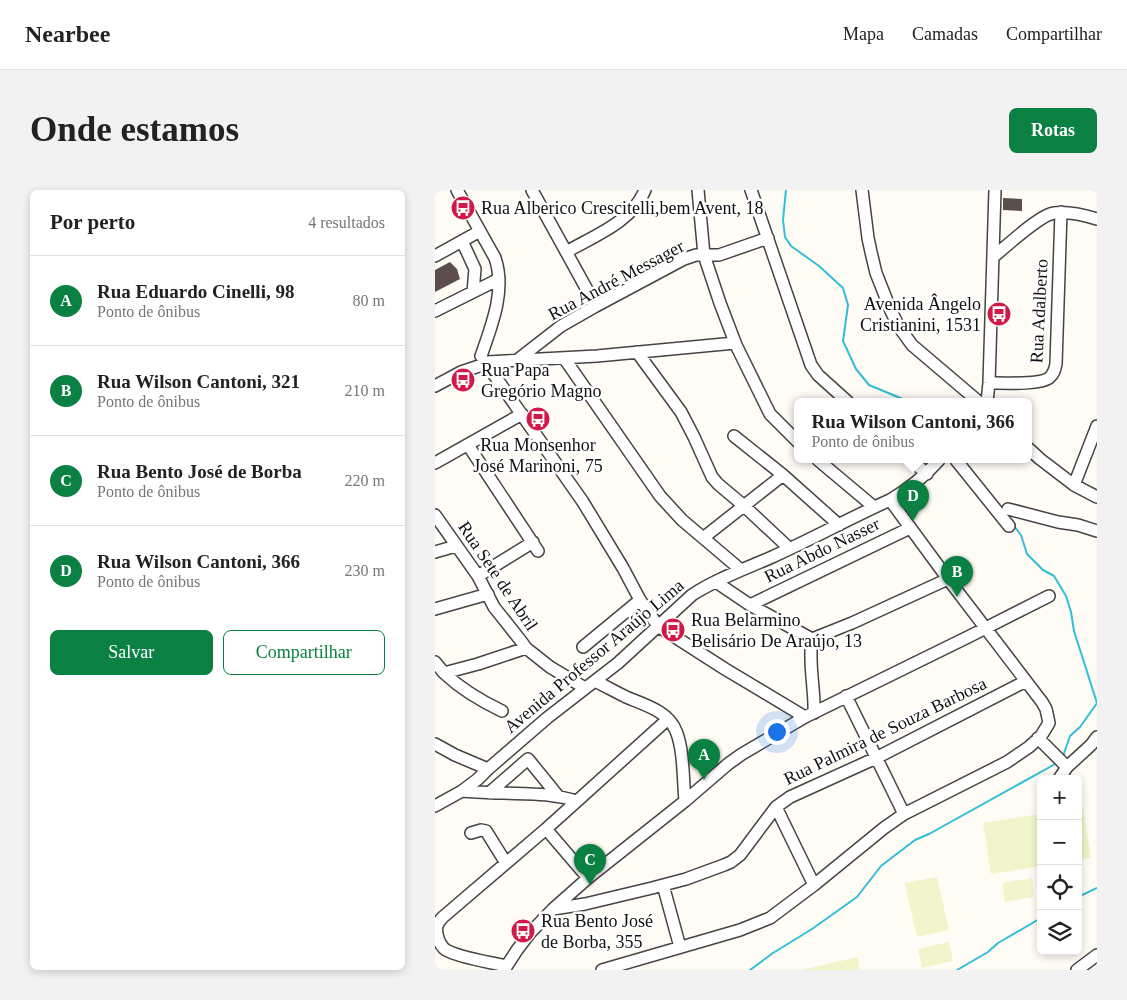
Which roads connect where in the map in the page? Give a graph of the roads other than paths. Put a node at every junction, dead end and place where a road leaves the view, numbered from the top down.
1 (457, 190) edge
2 (645, 190) edge
3 (698, 190) edge
4 (751, 190) edge
5 (861, 190) edge
6 (995, 190) edge
7 (537, 191) edge
8 (1061, 212) junction
9 (1097, 219) edge
10 (480, 231) junction
11 (768, 238) junction
12 (462, 241) junction
13 (566, 252) junction
14 (704, 255) junction
15 (435, 256) edge
16 (993, 257) junction
17 (499, 279) junction
18 (473, 292) junction
19 (596, 306) junction
20 (435, 311) edge
21 (735, 344) junction
22 (637, 352) junction
23 (564, 358) junction
24 (483, 361) junction
25 (511, 361) junction
26 (499, 382) junction
27 (989, 383) junction
28 (435, 386) edge
29 (844, 398) edge
30 (974, 398) edge
31 (987, 398) edge
32 (522, 414) junction
33 (1097, 426) edge
34 (734, 436) dead end
35 (794, 438) edge
36 (468, 446) junction
37 (1032, 452) edge
38 (435, 463) edge
39 (822, 463) edge
40 (914, 463) edge
41 (936, 463) edge
42 (958, 463) edge
43 (927, 474) junction
44 (783, 475) junction
45 (1075, 485) junction
46 (1097, 497) edge
47 (890, 500) junction
48 (743, 505) junction
49 (874, 507) junction
50 (1007, 509) dead end
51 (435, 515) edge
52 (839, 525) junction
53 (1009, 526) dead end
54 (910, 528) junction
55 (1097, 531) edge
56 (703, 538) junction
57 (456, 546) junction
58 (789, 548) junction
59 (435, 552) edge
60 (741, 570) junction
61 (478, 576) junction
62 (948, 579) junction
63 (716, 582) junction
64 (488, 594) junction
65 (1049, 596) dead end
66 (640, 600) junction
67 (750, 604) junction
68 (435, 609) edge
69 (658, 626) junction
70 (985, 628) junction
71 (812, 639) junction
72 (583, 647) dead end
73 (526, 648) junction
74 (435, 662) edge
75 (444, 673) junction
76 (1026, 681) junction
77 (590, 684) junction
78 (846, 696) junction
79 (502, 711) dead end
80 (810, 715) junction
81 (668, 718) junction
82 (1097, 737) edge
83 (1038, 738) junction
84 (435, 744) edge
85 (876, 758) junction
86 (1067, 767) junction
87 (488, 769) junction
88 (1062, 775) edge
89 (463, 791) junction
90 (489, 793) junction
91 (558, 796) junction
92 (577, 801) junction
93 (685, 801) junction
94 (435, 806) edge
95 (776, 807) junction
96 (904, 814) junction
97 (546, 829) junction
98 (471, 833) dead end
99 (507, 863) junction
100 (588, 878) junction
101 (663, 885) junction
102 (815, 885) junction
103 (553, 909) junction
104 (436, 924) edge
105 (680, 947) junction
106 (1097, 956) edge
107 (505, 968) edge
108 (602, 970) edge
109 (1077, 970) edge

1 - 10 street
2 - 13 street
3 - 14 street
4 - 11 street
5 - 30 street
6 - 16 street
7 - 13 street
8 - 9 street
8 - 16 street
8 - 27 street, Rua Adalberto
10 - 12 street
10 - 17 street
11 - 14 street, Rua André Messager
11 - 29 street
12 - 15 street
12 - 18 street
13 - 19 street
14 - 19 street, Rua André Messager
14 - 21 street
16 - 27 street
17 - 18 street
17 - 24 street
18 - 20 street
19 - 25 street, Rua André Messager
21 - 22 street
21 - 35 street
22 - 23 street
22 - 48 street
23 - 25 street
23 - 56 street
24 - 25 street
24 - 26 street
24 - 28 street
25 - 26 street, Rua André Messager
26 - 32 street
27 - 31 street
32 - 36 street
32 - 66 street
33 - 45 street
34 - 44 street
36 - 38 street
36 - 61 street
37 - 45 street
39 - 49 street
40 - 43 street
41 - 43 street, Avenida Professor Araújo Lima
42 - 53 street
43 - 47 street, Avenida Professor Araújo Lima
44 - 48 street
44 - 52 street
45 - 46 street
47 - 49 street, Avenida Professor Araújo Lima
47 - 54 street
48 - 56 street
48 - 58 street
49 - 52 street, Avenida Professor Araújo Lima
50 - 55 street
51 - 57 street, Rua Sete de Abril
52 - 58 street, Avenida Professor Araújo Lima
54 - 62 street
54 - 67 street, Rua Abdo Nasser
56 - 60 street
57 - 59 street
57 - 61 street, Rua Sete de Abril
58 - 60 street, Avenida Professor Araújo Lima
60 - 63 street, Avenida Professor Araújo Lima
61 - 64 street, Rua Sete de Abril
62 - 70 street
62 - 71 street
63 - 67 street
63 - 69 street, Avenida Professor Araújo Lima
64 - 68 street
64 - 73 street, Rua Sete de Abril
65 - 70 street
66 - 69 street
66 - 72 street
67 - 71 street
69 - 77 street, Avenida Professor Araújo Lima
69 - 80 street
70 - 76 street
70 - 78 street
71 - 80 street
73 - 75 street
73 - 77 street, Rua Sete de Abril
74 - 75 street
75 - 79 street
76 - 83 street
76 - 85 street, Rua Palmira de Souza Barbosa
77 - 81 street, Rua Sete de Abril
77 - 87 street, Avenida Professor Araújo Lima
78 - 80 street
78 - 85 street
80 - 93 street
81 - 92 street
81 - 93 street
82 - 86 street
83 - 86 street
83 - 96 street
84 - 87 street
85 - 95 street, Rua Palmira de Souza Barbosa
85 - 96 street
86 - 88 street
87 - 89 street, Avenida Professor Araújo Lima
89 - 90 street
89 - 94 street, Avenida Professor Araújo Lima
90 - 91 street
90 - 91 street
91 - 92 street
92 - 97 street
93 - 100 street
95 - 101 street, Rua Palmira de Souza Barbosa
95 - 102 street
96 - 102 street
97 - 99 street
97 - 100 street
98 - 99 street
99 - 104 street
100 - 103 street
101 - 103 street, Rua Palmira de Souza Barbosa
101 - 105 street
102 - 105 street
103 - 107 street
104 - 107 street
105 - 108 street
106 - 109 street

